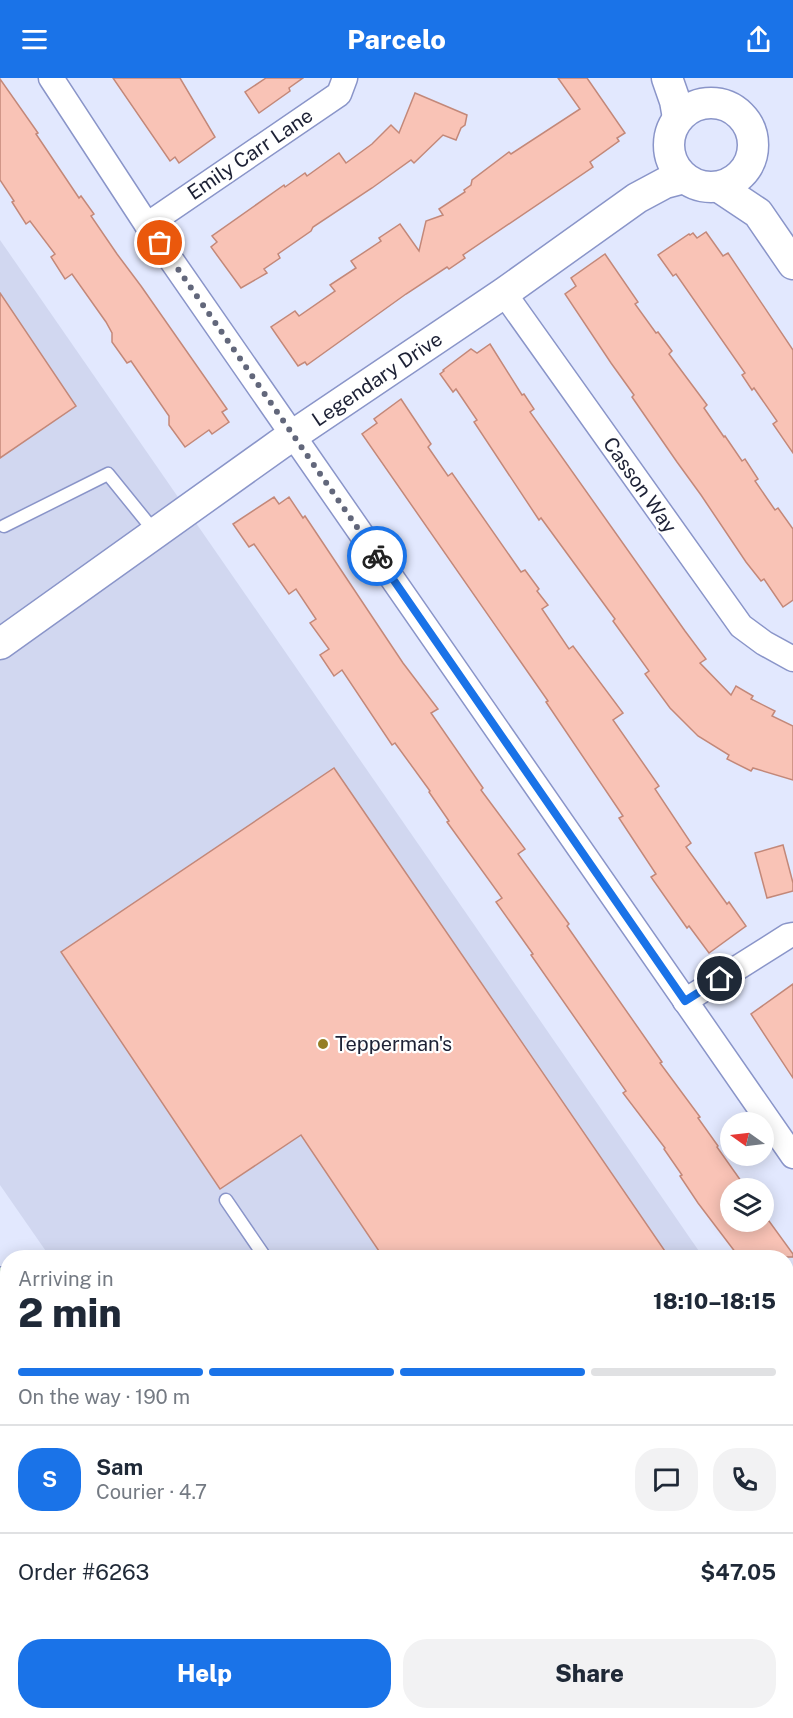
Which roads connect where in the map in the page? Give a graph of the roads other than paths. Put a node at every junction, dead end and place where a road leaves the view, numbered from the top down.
1 (51, 78) edge
2 (345, 78) edge
3 (667, 78) edge
4 (673, 78) edge
5 (705, 103) junction
6 (678, 118) junction
7 (668, 148) junction
8 (749, 163) junction
9 (684, 178) junction
10 (719, 187) junction
11 (637, 198) junction
12 (758, 213) junction
13 (147, 225) junction
14 (793, 264) edge
15 (504, 293) junction
16 (293, 435) junction
17 (4, 526) dead end
18 (156, 533) junction
19 (0, 644) edge
20 (793, 659) edge
21 (793, 935) edge
22 (685, 1001) junction
23 (793, 1156) edge
24 (226, 1200) dead end
25 (260, 1250) edge

1 - 13 street
2 - 13 street, Emily Carr Lane
3 - 6 street
4 - 5 street
5 - 6 street
5 - 8 street
6 - 7 street
7 - 9 street
7 - 11 street, Legendary Drive
8 - 10 street
8 - 12 street
9 - 10 street
9 - 11 street, Legendary Drive
10 - 12 street
11 - 15 street, Legendary Drive
12 - 14 street
13 - 16 street
15 - 16 street, Legendary Drive
15 - 20 street, Casson Way
16 - 18 street, Legendary Drive
16 - 22 street
17 - 18 lane
18 - 19 street, Legendary Drive
21 - 22 street
22 - 23 street
24 - 25 lane

